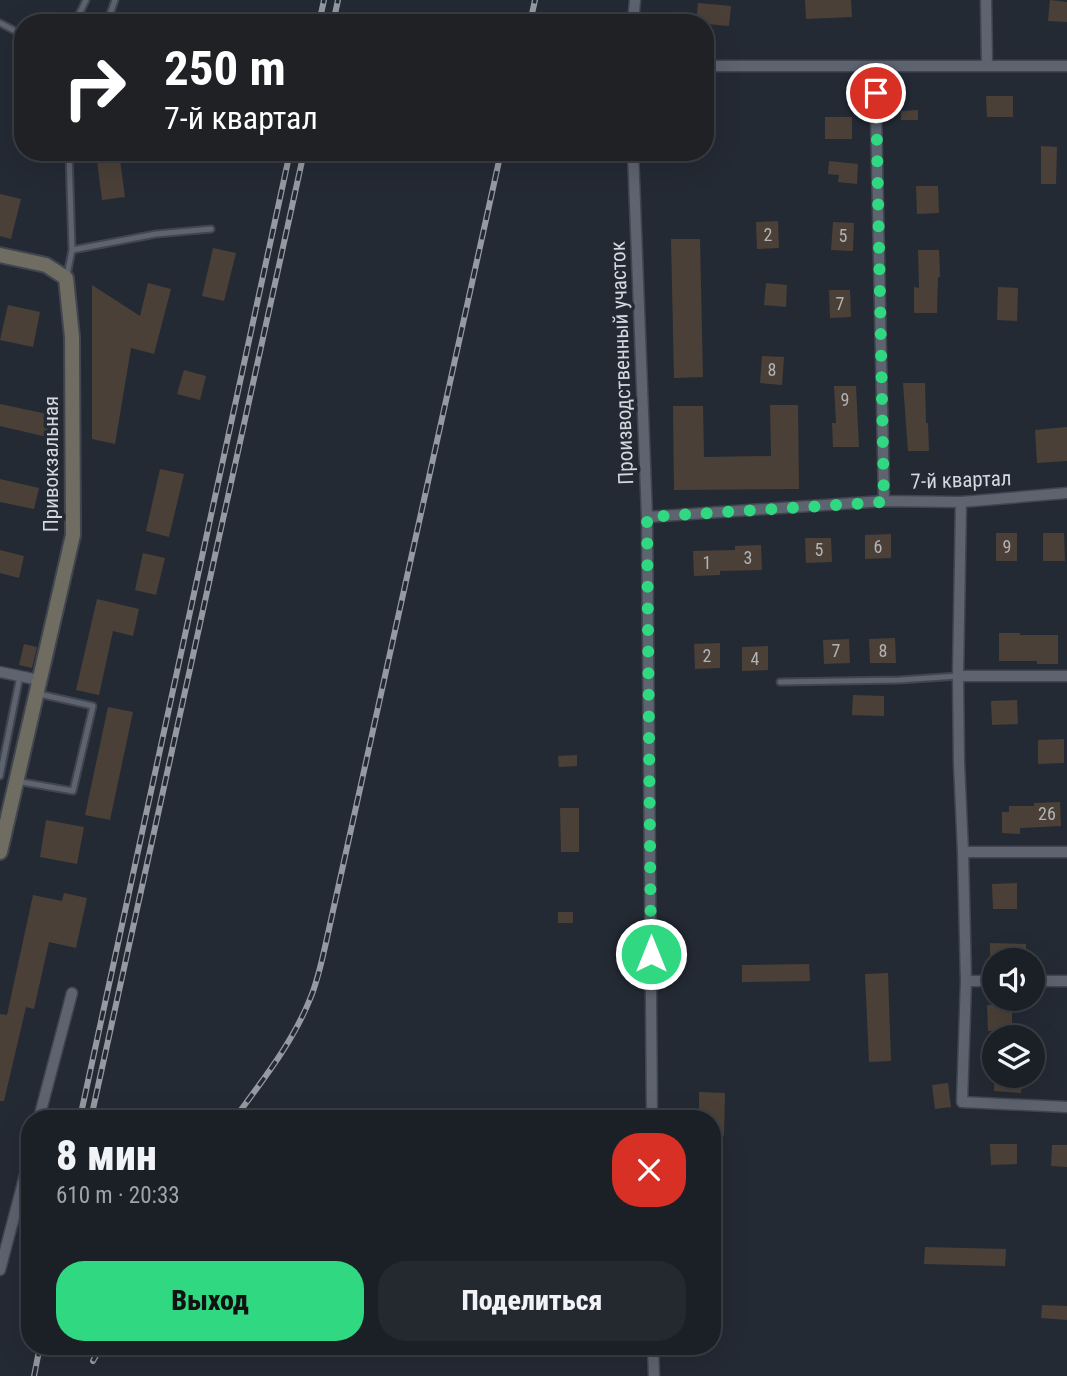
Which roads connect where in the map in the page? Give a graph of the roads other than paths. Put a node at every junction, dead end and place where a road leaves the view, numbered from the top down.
1 (986, 0) edge
2 (987, 65) junction
3 (714, 66) edge
4 (875, 66) junction
5 (1067, 66) edge
6 (69, 161) edge
7 (634, 161) edge
8 (211, 229) dead end
9 (72, 250) junction
10 (0, 254) edge
11 (66, 278) junction
12 (1067, 493) edge
13 (884, 502) junction
14 (961, 502) junction
15 (647, 517) junction
16 (0, 672) edge
17 (20, 676) junction
18 (958, 676) junction
19 (1067, 676) edge
20 (780, 682) dead end
21 (38, 687) junction
22 (0, 776) edge
23 (16, 781) junction
24 (4, 812) edge
25 (0, 852) edge
26 (963, 852) junction
27 (1067, 852) edge
28 (966, 981) junction
29 (982, 981) edge
30 (1045, 981) edge
31 (1067, 982) edge
32 (72, 993) dead end
33 (1067, 1107) edge
34 (41, 1110) edge
35 (652, 1110) edge
36 (21, 1190) edge
37 (0, 1270) edge
38 (653, 1355) edge
39 (654, 1376) edge

1 - 2 street
2 - 4 street
2 - 5 street
3 - 4 street
4 - 13 street
6 - 9 lane
7 - 15 street, Производственный участок
8 - 9 lane
9 - 11 lane
10 - 11 street
11 - 21 street, Привокзальная
12 - 14 street, 7-й квартал
13 - 14 street, 7-й квартал
13 - 15 street, 7-й квартал
14 - 18 street
15 - 35 street, Производственный участок
16 - 17 street
17 - 21 street
17 - 22 lane
18 - 19 street
18 - 20 lane
18 - 26 street
21 - 23 street, Привокзальная
21 - 23 lane
23 - 24 street, Привокзальная
24 - 25 street, Привокзальная
26 - 27 street
26 - 28 street
28 - 29 street
28 - 33 street
30 - 31 street
32 - 34 street
36 - 37 street
38 - 39 street

